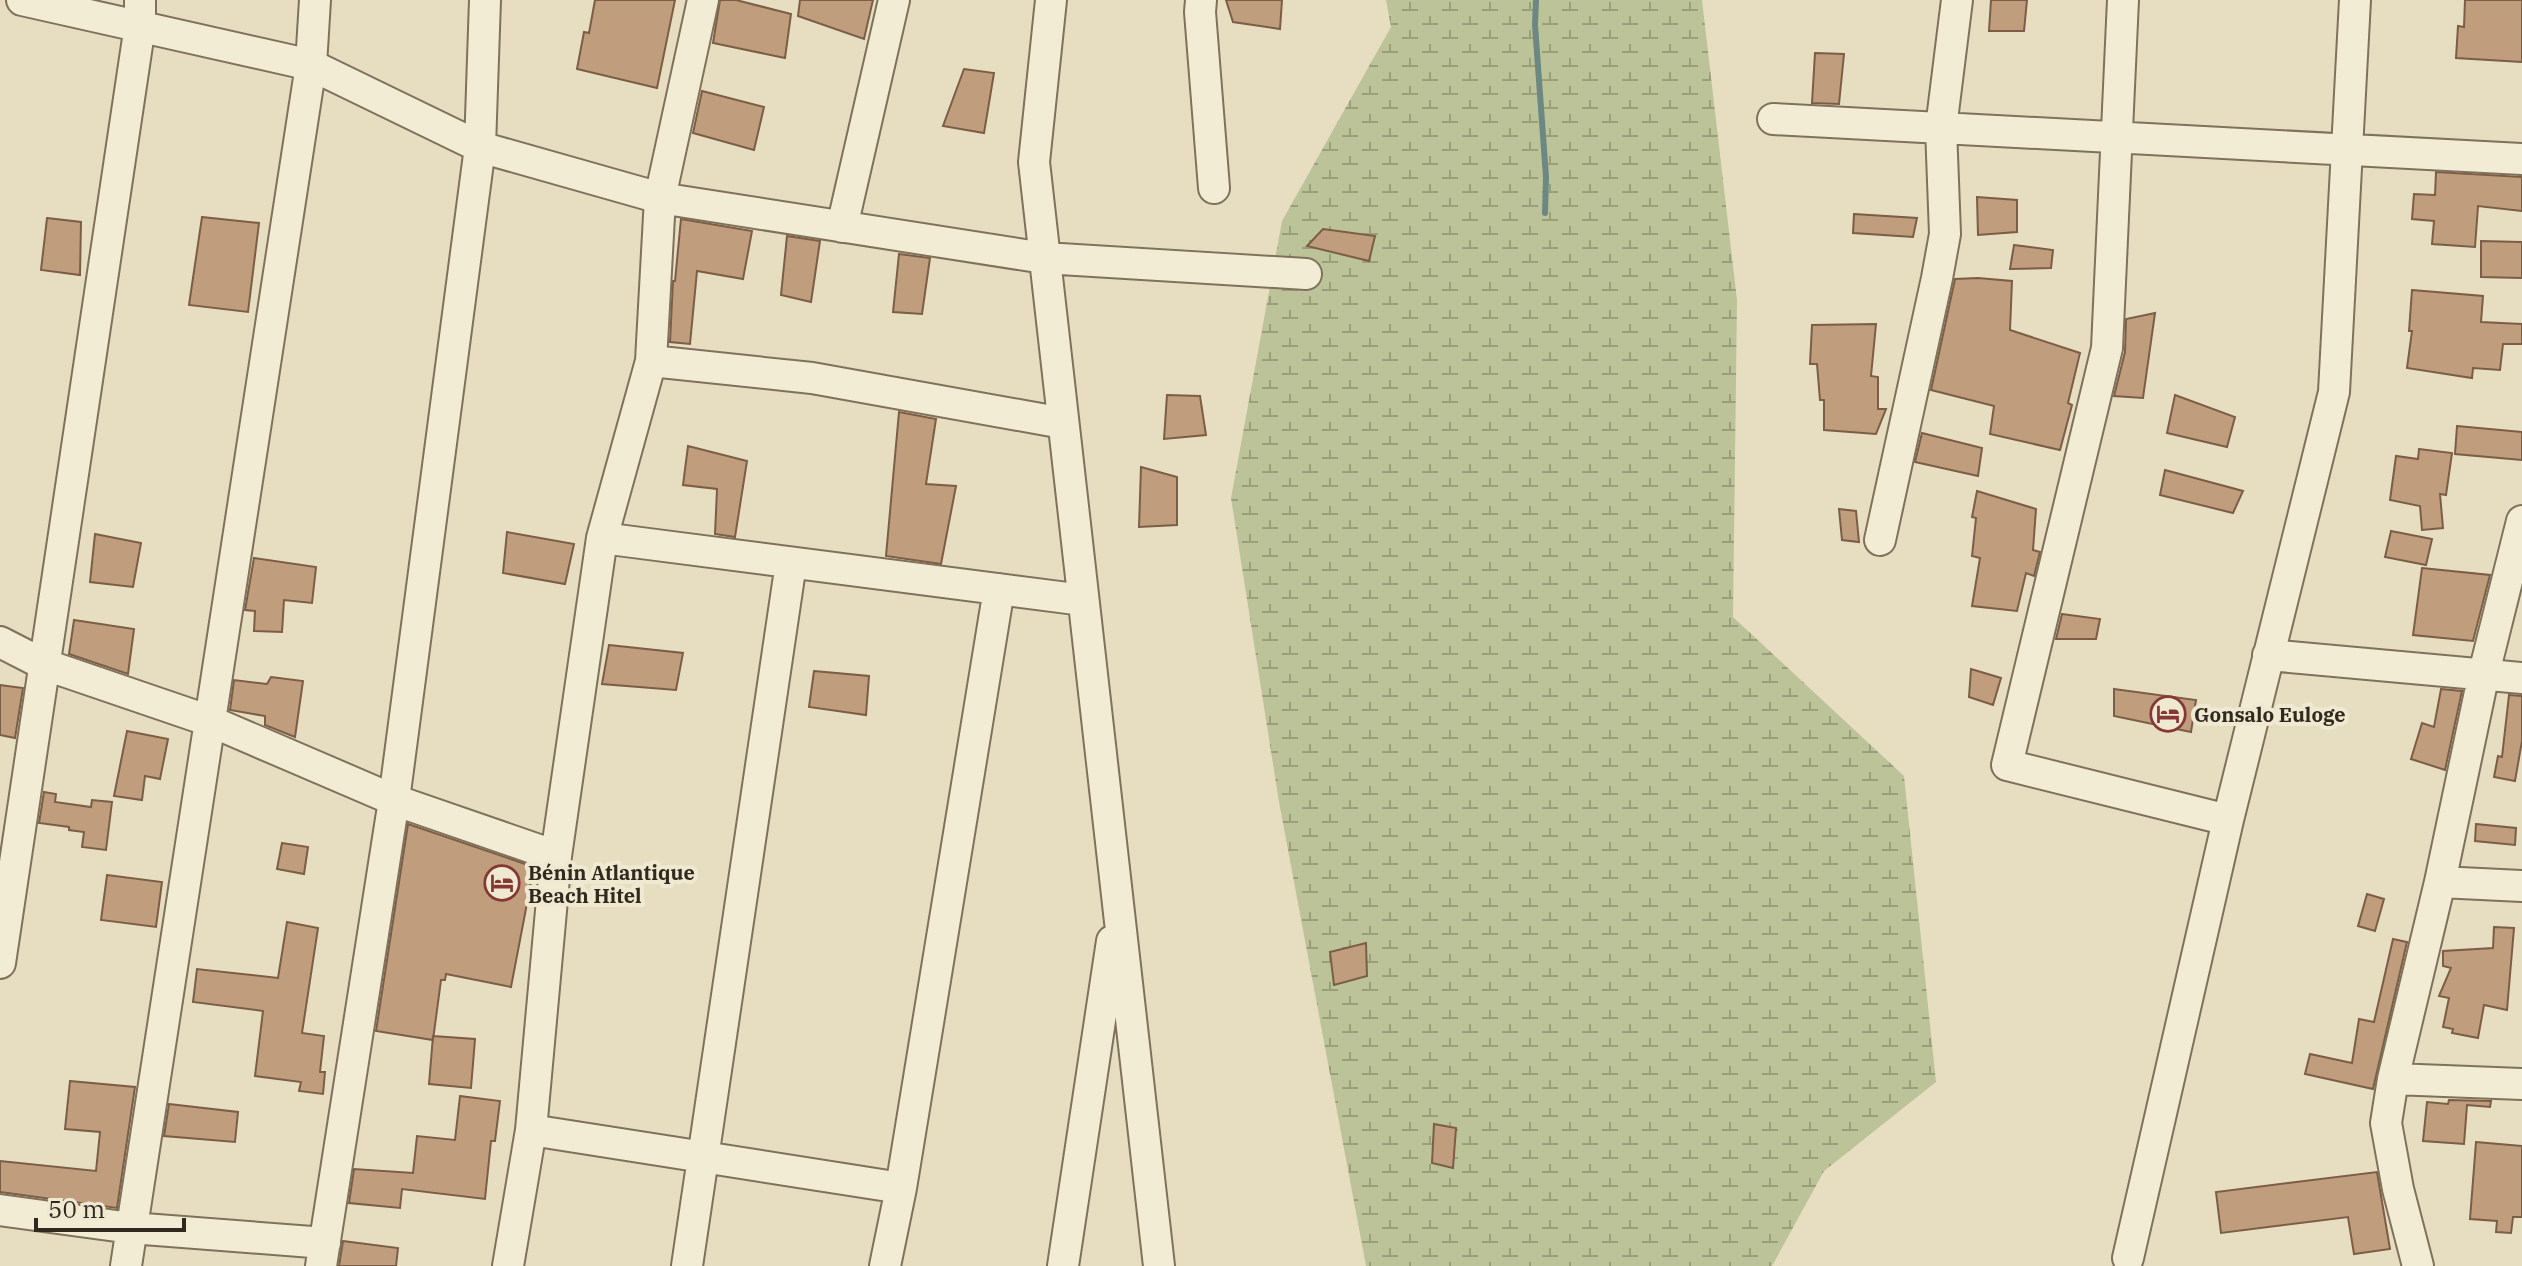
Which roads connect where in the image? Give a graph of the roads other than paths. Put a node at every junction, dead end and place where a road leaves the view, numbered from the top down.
1 (22, 0) edge
2 (315, 0) edge
3 (485, 0) edge
4 (703, 0) edge
5 (894, 0) edge
6 (1051, 0) edge
7 (1201, 0) edge
8 (1957, 0) edge
9 (2123, 0) edge
10 (2355, 0) edge
11 (140, 12) edge
12 (311, 65) junction
13 (1773, 119) dead end
14 (1941, 128) junction
15 (2117, 137) junction
16 (480, 147) junction
17 (2347, 148) junction
18 (2522, 159) edge
19 (1214, 188) dead end
20 (660, 198) junction
21 (842, 227) junction
22 (1044, 258) junction
23 (1306, 274) dead end
24 (651, 361) junction
25 (1063, 423) junction
26 (2522, 521) edge
27 (602, 538) junction
28 (1880, 540) dead end
29 (791, 563) junction
30 (999, 589) junction
31 (1083, 600) junction
32 (0, 642) edge
33 (2268, 655) junction
34 (43, 664) junction
35 (2484, 673) junction
36 (2522, 678) edge
37 (210, 721) junction
38 (394, 800) junction
39 (2228, 820) junction
40 (556, 856) junction
41 (2440, 882) junction
42 (2522, 886) edge
43 (1118, 899) junction
44 (0, 963) edge
45 (2393, 1079) junction
46 (2522, 1084) edge
47 (531, 1130) junction
48 (703, 1158) junction
49 (901, 1188) junction
50 (0, 1210) edge
51 (131, 1228) junction
52 (323, 1255) edge
53 (2125, 1263) edge
54 (126, 1266) edge
55 (508, 1266) edge
56 (687, 1266) edge
57 (885, 1266) edge
58 (1063, 1266) edge
59 (1159, 1266) edge
60 (2418, 1266) edge

1 - 11 street
2 - 12 street
3 - 16 street
4 - 20 street
5 - 21 street
6 - 22 street
7 - 19 street
8 - 14 street
9 - 15 street
10 - 17 street
11 - 12 street
11 - 34 street
12 - 16 street
12 - 37 street
13 - 14 street
14 - 15 street
14 - 28 street
15 - 17 street
15 - 39 street
16 - 20 street
16 - 38 street
17 - 18 street
17 - 33 street
20 - 21 street
20 - 24 street
21 - 22 street
22 - 23 street
22 - 25 street
24 - 25 street
24 - 27 street
25 - 31 street
26 - 35 street
27 - 29 street
27 - 40 street
29 - 30 street
29 - 48 street
30 - 31 street
30 - 49 street
31 - 43 street
32 - 34 street
33 - 35 street
33 - 39 street
34 - 37 street
34 - 44 street
35 - 36 street
35 - 41 street
37 - 38 street
37 - 51 street
38 - 40 street
38 - 52 street
39 - 53 street
40 - 47 street
41 - 42 street
41 - 45 street
43 - 58 street
43 - 59 street
45 - 46 street
45 - 60 street
47 - 48 street
47 - 55 street
48 - 49 street
48 - 56 street
49 - 57 street
50 - 51 street
51 - 52 street
51 - 54 street

